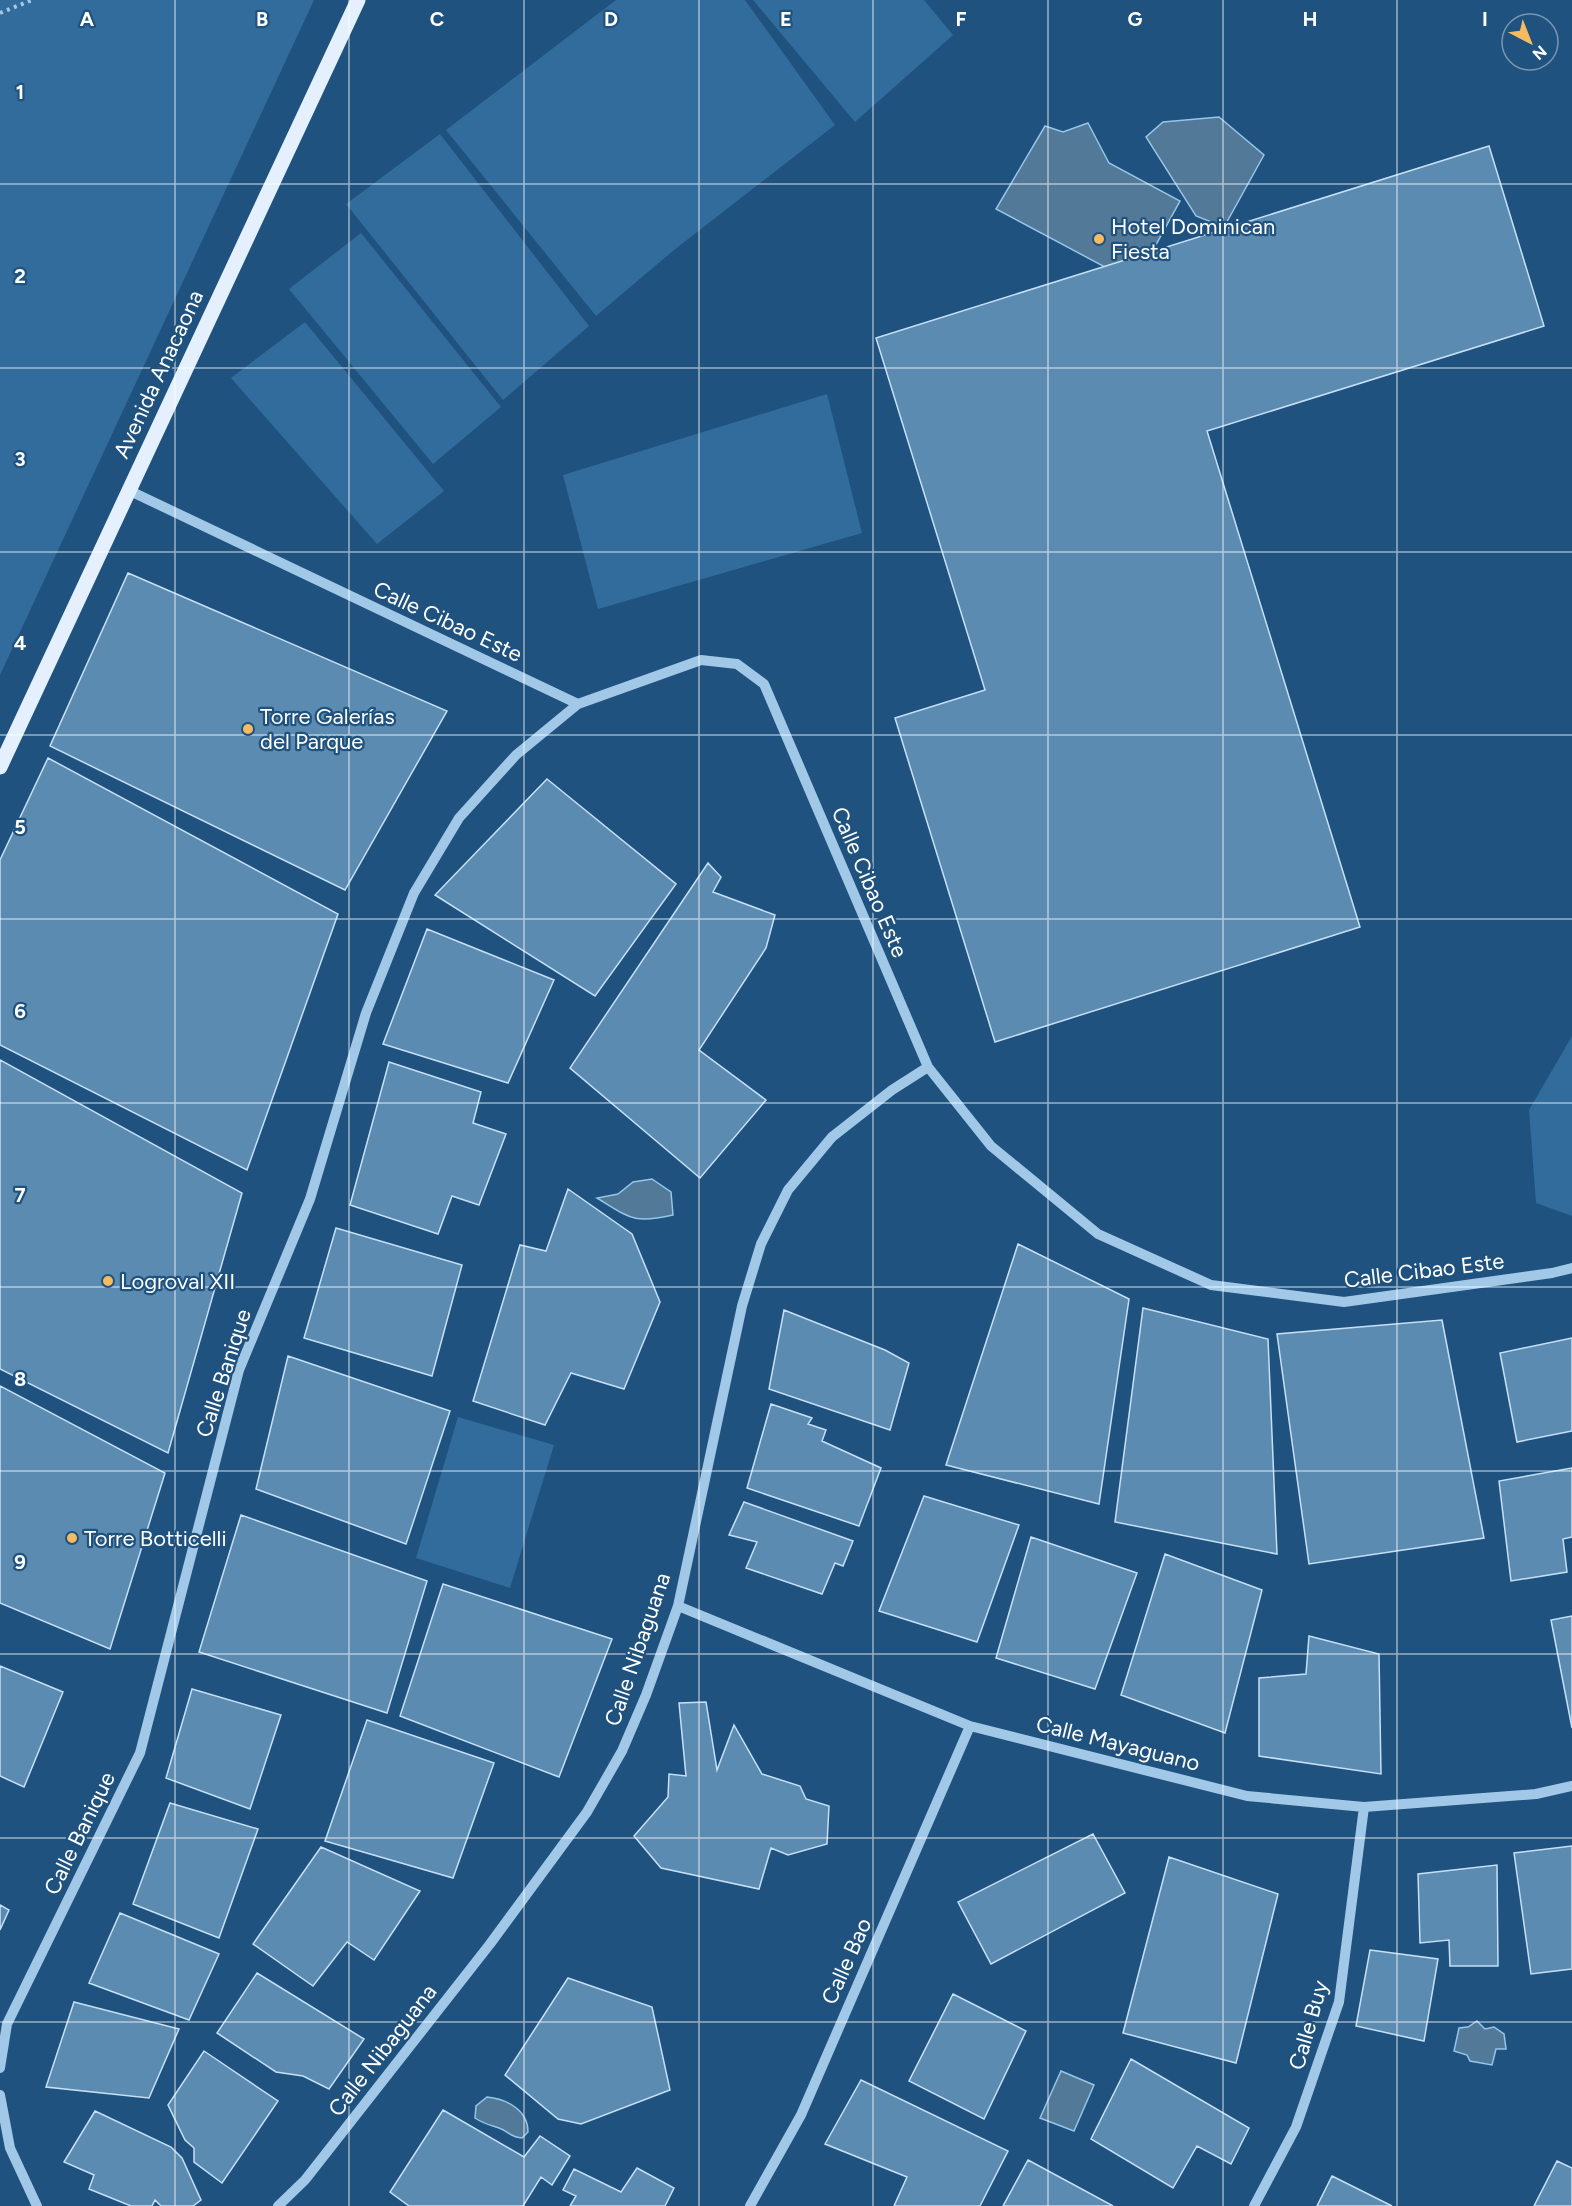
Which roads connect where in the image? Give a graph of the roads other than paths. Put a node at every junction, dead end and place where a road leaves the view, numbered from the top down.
1 (358, 0) edge
2 (128, 490) junction
3 (578, 704) junction
4 (0, 767) edge
5 (928, 1067) junction
6 (1572, 1268) edge
7 (678, 1606) junction
8 (970, 1726) junction
9 (1572, 1786) edge
10 (1364, 1807) junction
11 (0, 2068) edge
12 (0, 2095) edge
13 (37, 2206) edge
14 (278, 2206) edge
15 (750, 2206) edge
16 (1254, 2206) edge

1 - 2 main road, Avenida Anacaona
2 - 3 street, Calle Cibao Este
2 - 4 main road, Avenida Anacaona
3 - 5 street, Calle Cibao Este
3 - 11 street, Calle Banique
5 - 6 street, Calle Cibao Este
5 - 7 street, Calle Nibaguana
7 - 8 street, Calle Mayaguano
7 - 14 street, Calle Nibaguana
8 - 10 street, Calle Mayaguano
8 - 15 street, Calle Bao
9 - 10 street, Calle Mayaguano
10 - 16 street, Calle Buy
12 - 13 street

